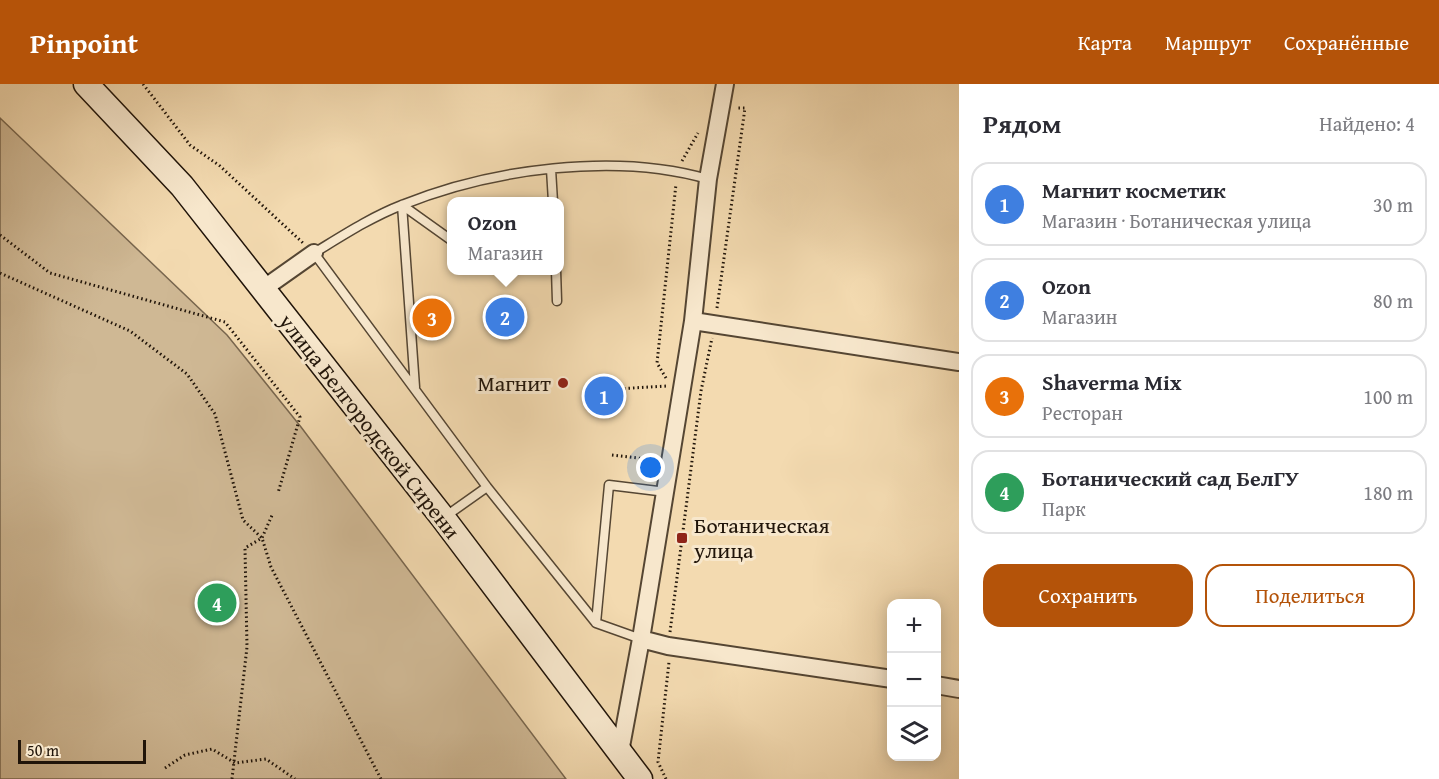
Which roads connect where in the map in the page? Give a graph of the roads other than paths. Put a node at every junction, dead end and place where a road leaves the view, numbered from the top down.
1 (87, 84) edge
2 (725, 84) edge
3 (551, 168) junction
4 (708, 179) junction
5 (553, 197) edge
6 (402, 205) junction
7 (447, 237) edge
8 (314, 253) junction
9 (556, 275) edge
10 (263, 289) junction
11 (557, 301) dead end
12 (693, 321) junction
13 (959, 362) edge
14 (415, 389) junction
15 (487, 487) junction
16 (666, 492) junction
17 (443, 518) junction
18 (596, 623) junction
19 (641, 639) junction
20 (887, 678) edge
21 (941, 687) edge
22 (959, 689) edge
23 (620, 752) junction
24 (640, 779) edge

1 - 10 main road, улица Белгородской Сирени
2 - 4 street
3 - 4 lane
3 - 5 lane
3 - 6 lane
4 - 12 street
6 - 7 lane
6 - 8 lane
6 - 14 lane
8 - 10 street
8 - 14 lane
9 - 11 lane
10 - 17 main road, улица Белгородской Сирени
12 - 13 street
12 - 16 street
14 - 15 lane
15 - 17 lane
15 - 18 lane
16 - 18 lane
16 - 19 street
17 - 23 main road, улица Белгородской Сирени
18 - 19 lane
19 - 20 street
19 - 23 street
21 - 22 street
23 - 24 main road, улица Белгородской Сирени

